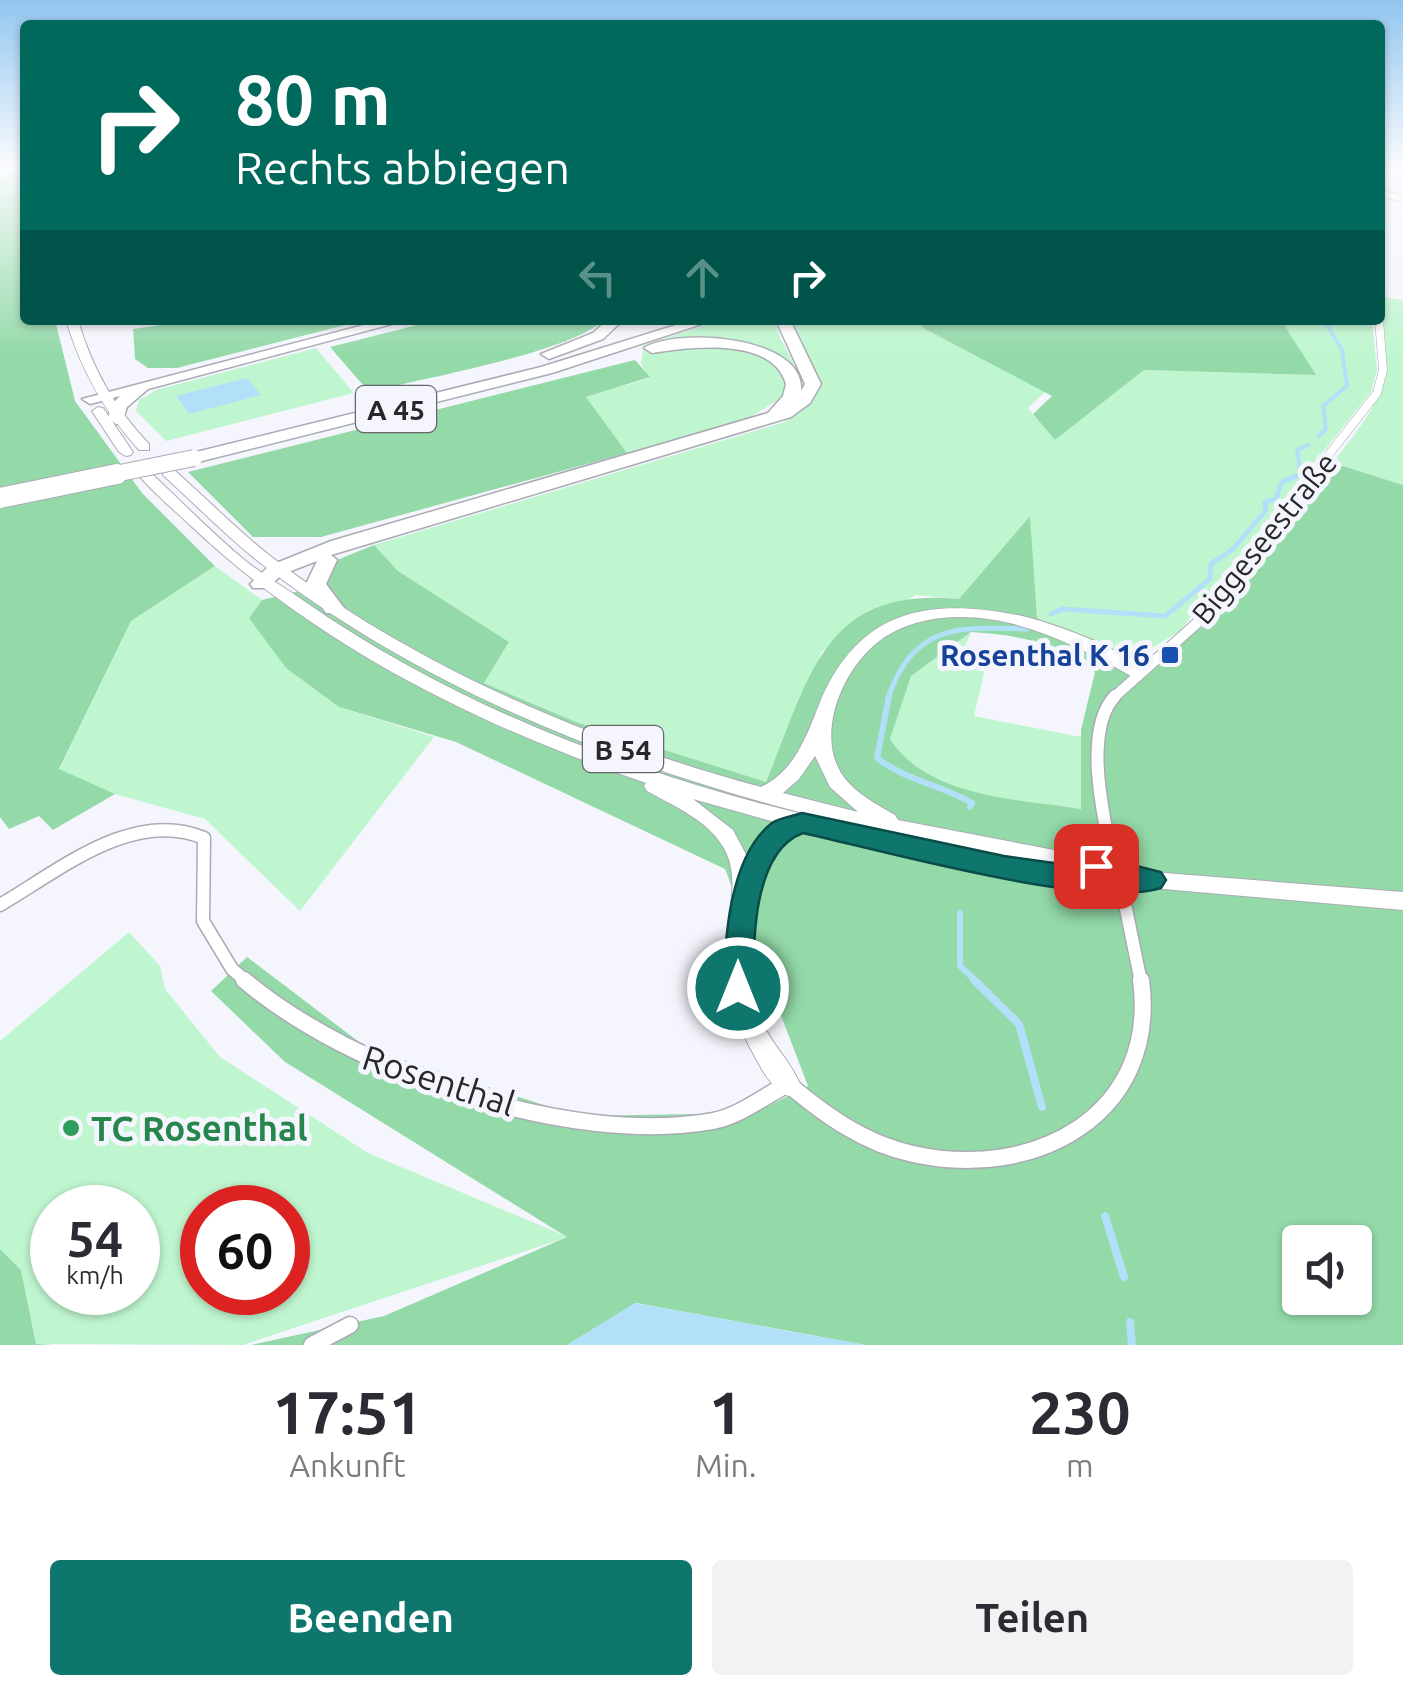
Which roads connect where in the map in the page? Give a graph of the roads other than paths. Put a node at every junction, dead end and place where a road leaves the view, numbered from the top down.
1 (64, 325) edge
2 (73, 325) edge
3 (381, 325) edge
4 (610, 325) edge
5 (662, 325) edge
6 (691, 325) edge
7 (783, 325) edge
8 (1379, 325) edge
9 (79, 362) junction
10 (518, 365) junction
11 (546, 370) junction
12 (190, 374) junction
13 (140, 390) junction
14 (97, 397) junction
15 (116, 418) junction
16 (748, 426) junction
17 (144, 447) dead end
18 (126, 452) dead end
19 (192, 452) junction
20 (168, 472) dead end
21 (147, 477) dead end
22 (0, 486) edge
23 (0, 498) edge
24 (381, 532) junction
25 (327, 560) junction
26 (274, 577) junction
27 (333, 608) junction
28 (1138, 672) junction
29 (474, 698) junction
30 (826, 707) junction
31 (611, 763) junction
32 (762, 794) junction
33 (802, 823) junction
34 (907, 830) junction
35 (1103, 865) junction
36 (1403, 901) edge
37 (0, 906) edge
38 (1126, 909) tunnel mouth
39 (740, 917) junction
40 (788, 1084) junction
41 (350, 1325) dead end
42 (312, 1345) edge

1 - 9 main road
2 - 9 main road
3 - 12 highway
4 - 10 highway
5 - 10 highway, A 45
6 - 11 highway, A 45
7 - 16 highway
8 - 28 street, Biggeseestraße
9 - 14 main road
10 - 19 highway, A 45
11 - 16 highway
11 - 19 highway, A 45
12 - 13 highway
12 - 14 highway
13 - 14 highway
13 - 15 highway
14 - 15 main road
14 - 18 main road
15 - 17 main road
16 - 24 highway
19 - 22 highway, A 45
19 - 23 highway, A 45, bridge
20 - 26 main road, B 54
21 - 26 main road, B 54
24 - 25 highway
24 - 26 highway
25 - 26 highway
25 - 27 highway
26 - 27 main road, B 54
26 - 29 main road, B 54
27 - 29 main road, B 54
28 - 30 main road
28 - 35 street, Biggeseestraße
29 - 31 main road, B 54
29 - 32 main road, B 54
30 - 32 main road
30 - 34 main road
31 - 33 main road, B 54
31 - 39 main road
32 - 34 main road, B 54
33 - 35 main road, B 54
33 - 39 main road
34 - 35 main road, B 54
35 - 36 main road, B 54, bridge
37 - 40 street, Rosenthal
38 - 40 street
39 - 40 main road
41 - 42 street

